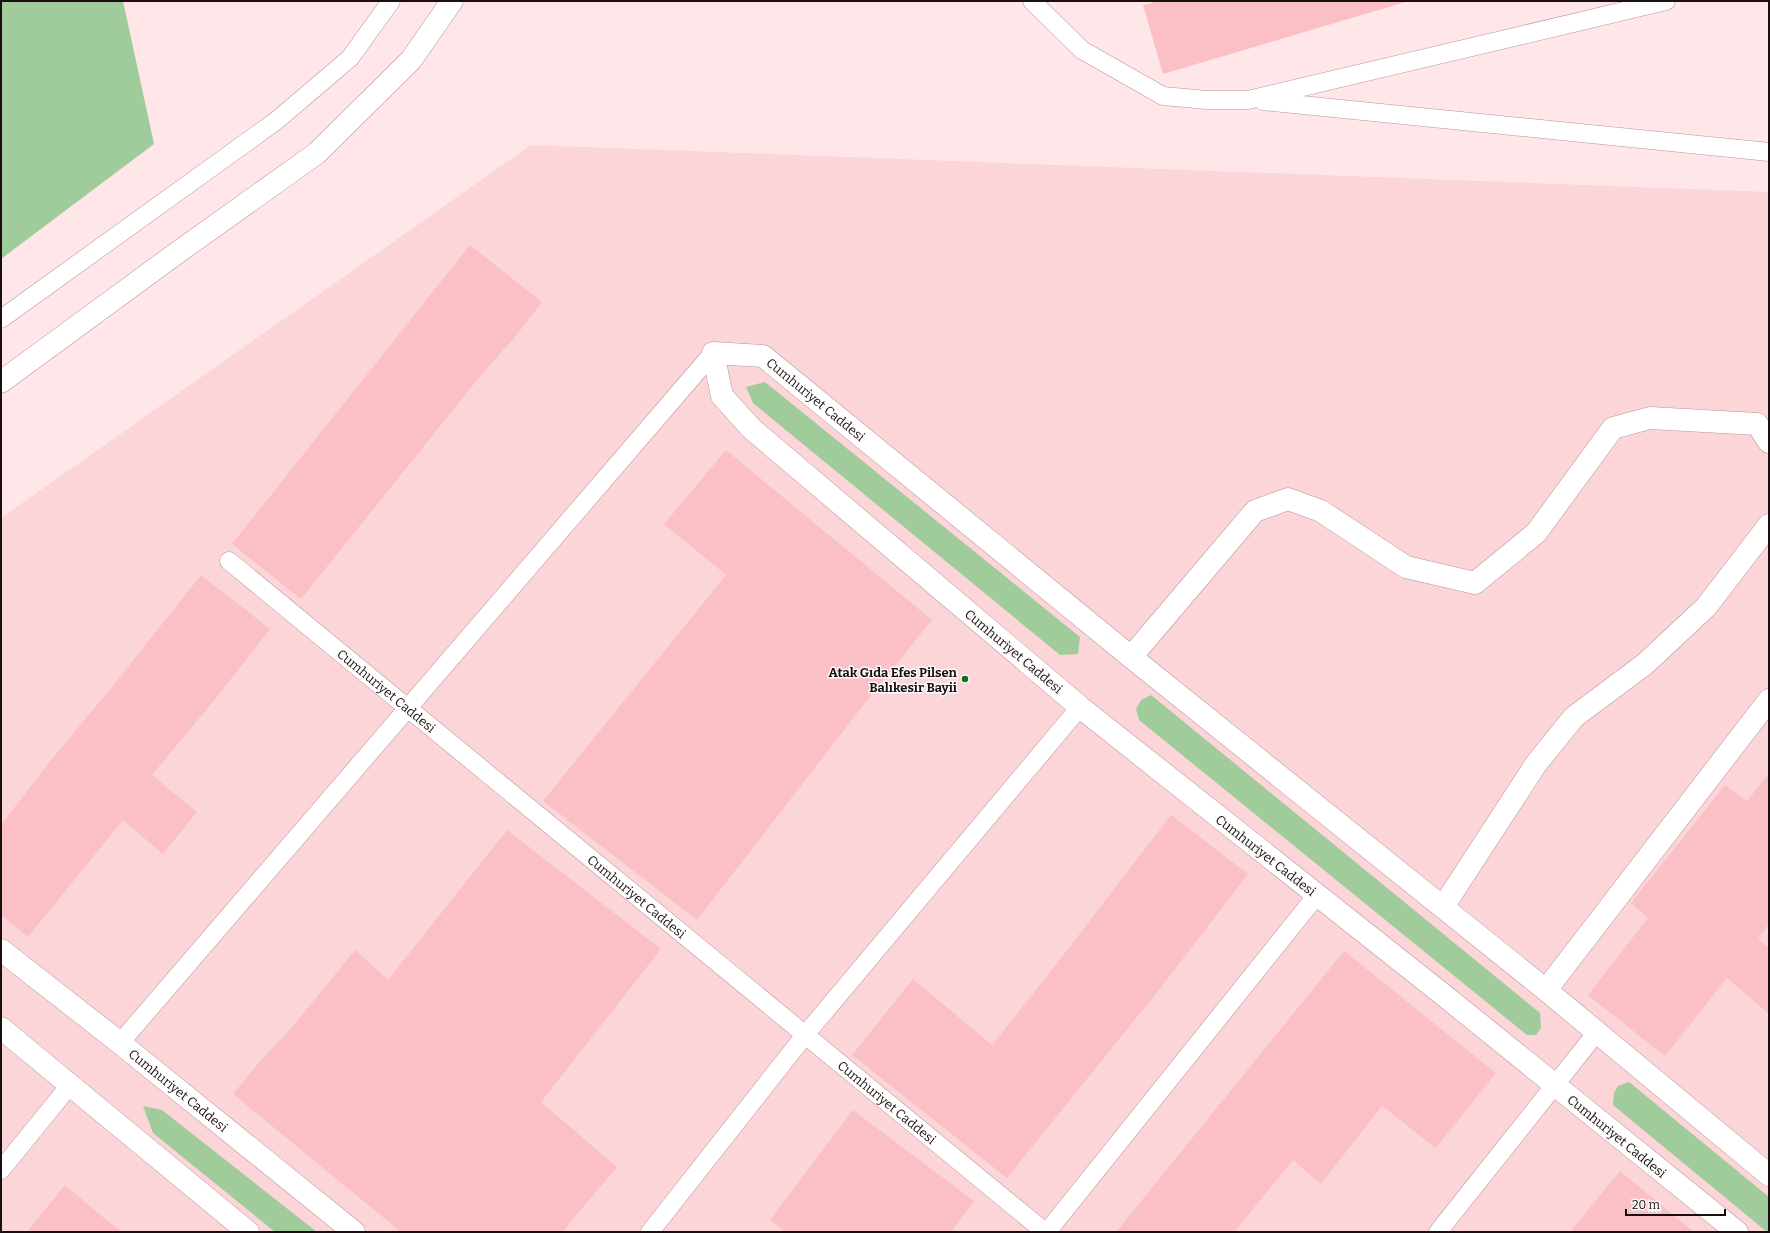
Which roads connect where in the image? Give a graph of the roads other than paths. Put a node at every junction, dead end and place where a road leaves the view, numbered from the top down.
1 (391, 1) edge
2 (452, 1) edge
3 (1032, 1) edge
4 (1666, 1) edge
5 (1248, 100) junction
6 (1769, 152) edge
7 (1, 318) edge
8 (713, 353) junction
9 (1, 382) edge
10 (1769, 442) edge
11 (1769, 525) edge
12 (229, 561) dead end
13 (1131, 657) junction
14 (1769, 700) edge
15 (1080, 707) junction
16 (407, 709) junction
17 (1318, 896) junction
18 (1443, 907) junction
19 (1, 950) edge
20 (1546, 990) junction
21 (1, 1028) edge
22 (1597, 1032) junction
23 (804, 1035) junction
24 (120, 1043) junction
25 (1554, 1084) junction
26 (70, 1085) junction
27 (1766, 1167) edge
28 (1, 1170) edge
29 (248, 1232) edge
30 (354, 1232) edge
31 (650, 1232) edge
32 (1046, 1232) edge
33 (1438, 1232) edge
34 (1737, 1232) edge

1 - 7 lane
2 - 9 street
3 - 5 lane
4 - 5 lane
5 - 6 lane
8 - 13 street, Cumhuriyet Caddesi
8 - 15 street, Cumhuriyet Caddesi
8 - 16 lane
10 - 13 street
11 - 18 street
12 - 16 lane, Cumhuriyet Caddesi
13 - 18 street, Cumhuriyet Caddesi
14 - 20 street
15 - 17 street, Cumhuriyet Caddesi
15 - 23 lane
16 - 23 lane, Cumhuriyet Caddesi
16 - 24 lane
17 - 25 street, Cumhuriyet Caddesi
17 - 32 lane
18 - 20 street, Cumhuriyet Caddesi
19 - 24 street, Cumhuriyet Caddesi
20 - 22 street, Cumhuriyet Caddesi
21 - 26 street
22 - 25 lane
22 - 27 street, Cumhuriyet Caddesi
23 - 31 lane
23 - 32 lane, Cumhuriyet Caddesi
24 - 30 street, Cumhuriyet Caddesi
25 - 33 lane
25 - 34 street, Cumhuriyet Caddesi
26 - 28 lane
26 - 29 street

